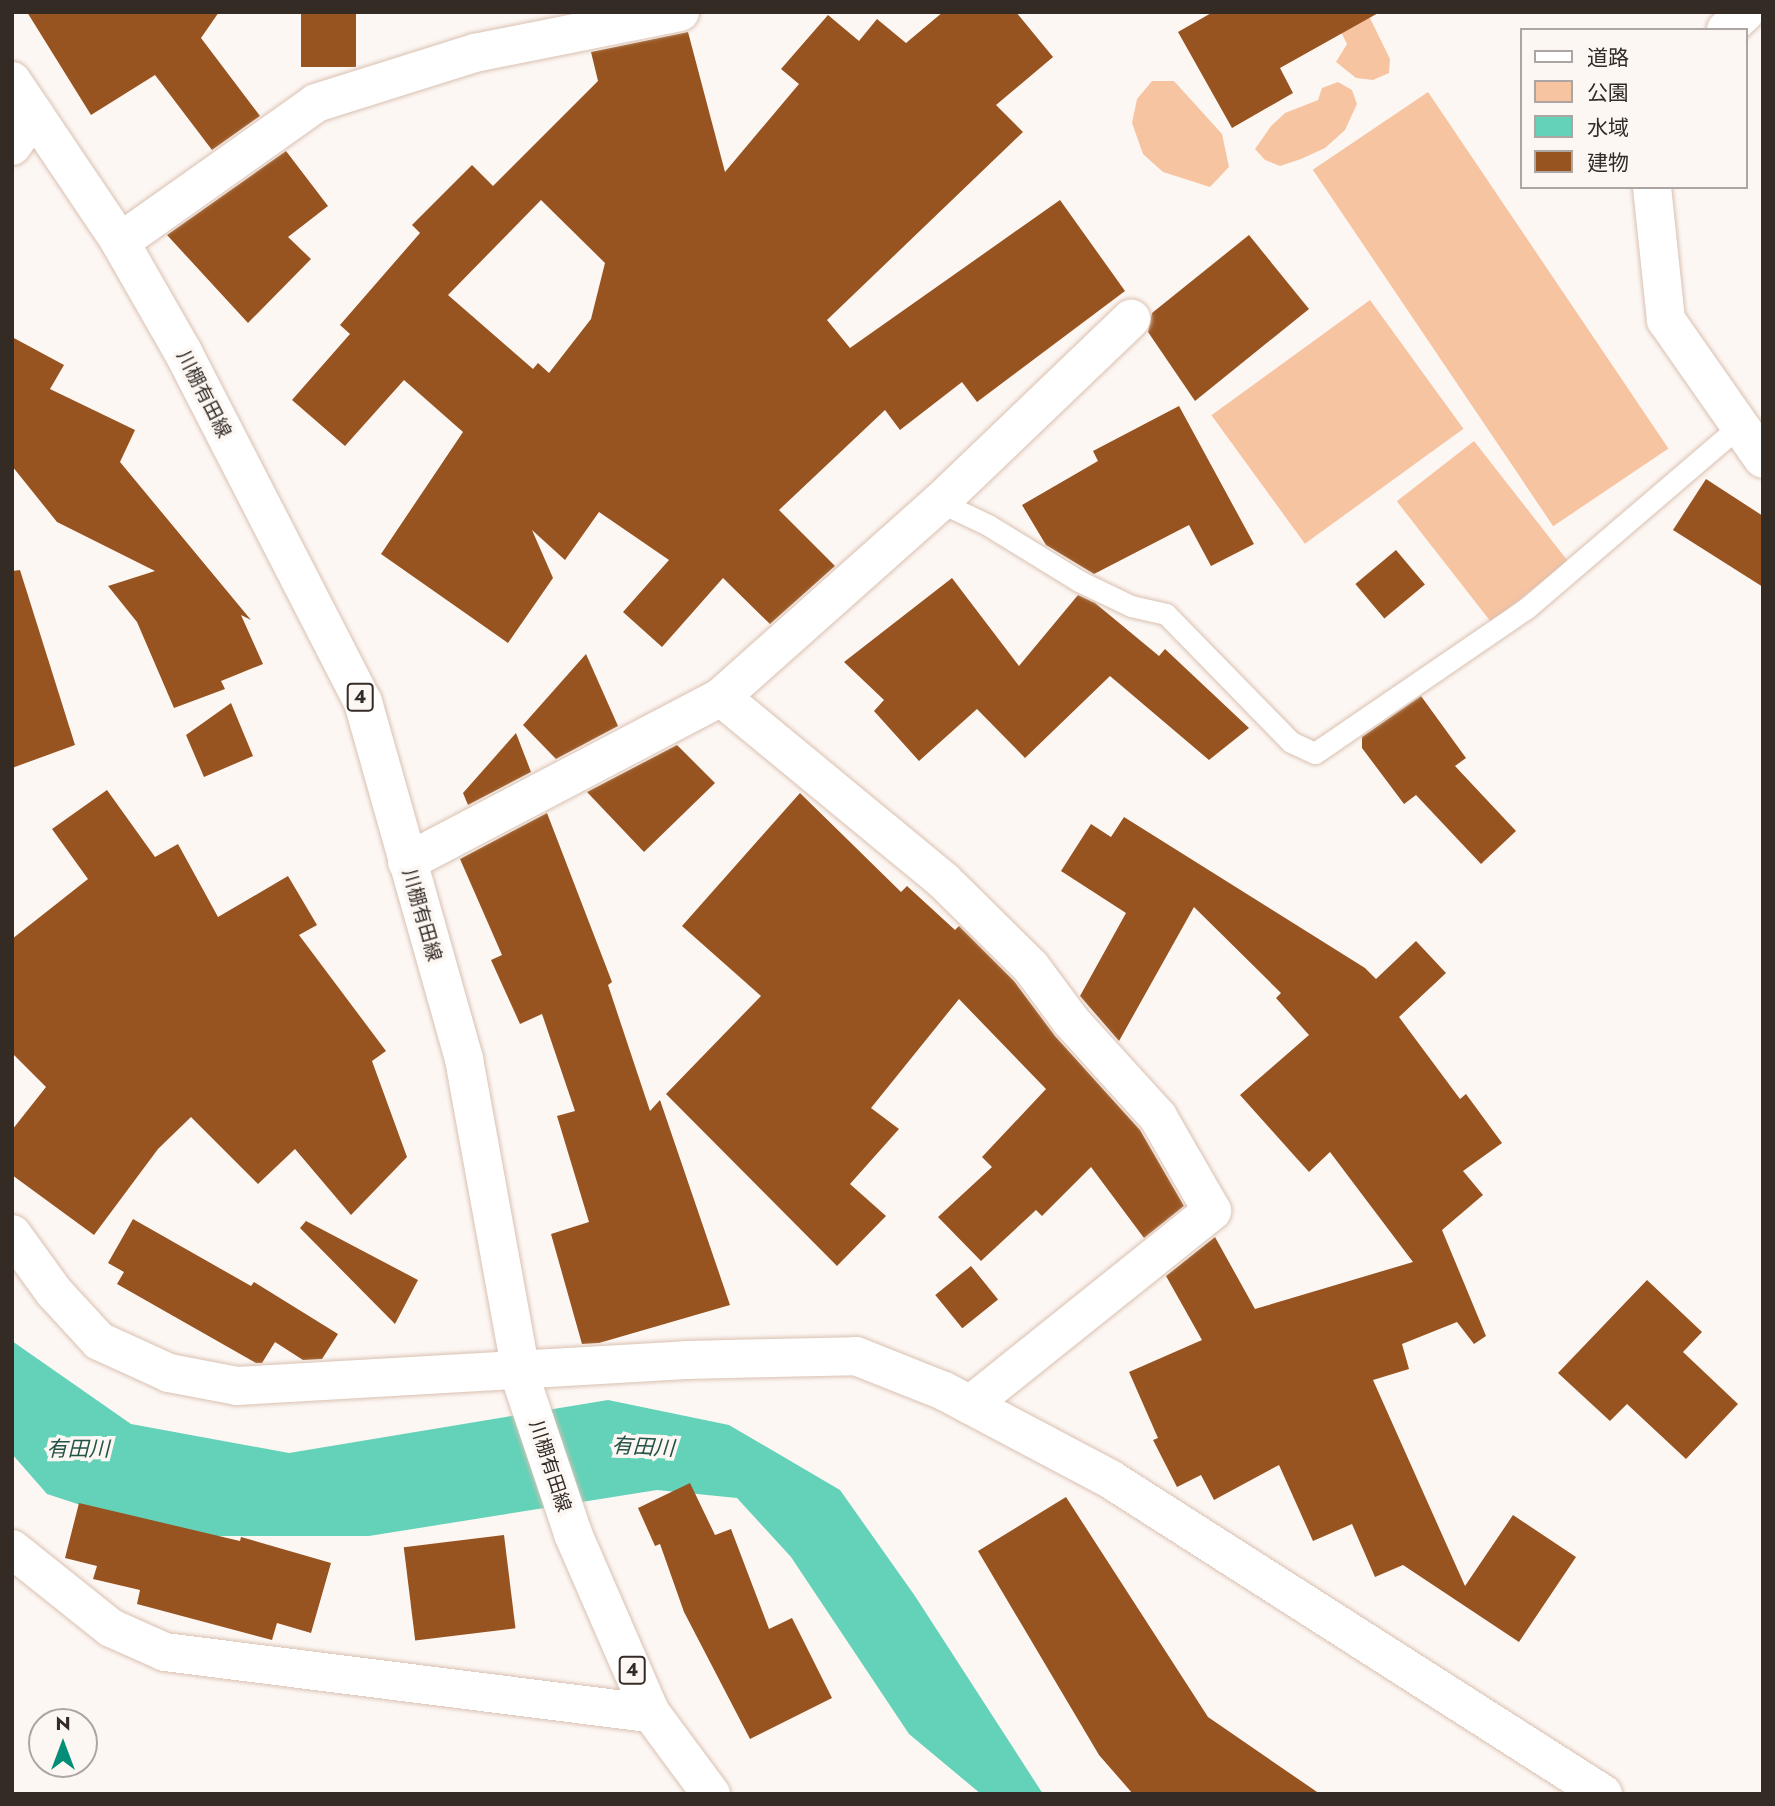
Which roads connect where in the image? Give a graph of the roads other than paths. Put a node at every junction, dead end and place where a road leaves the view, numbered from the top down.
1 (680, 12) edge
2 (1745, 12) edge
3 (1728, 28) edge
4 (12, 82) edge
5 (34, 114) junction
6 (12, 146) edge
7 (1652, 189) edge
8 (120, 242) junction
9 (1131, 318) dead end
10 (1739, 426) junction
11 (1763, 459) edge
12 (940, 502) junction
13 (721, 697) junction
14 (407, 862) junction
15 (12, 1234) edge
16 (521, 1377) junction
17 (970, 1405) junction
18 (12, 1549) edge
19 (651, 1713) junction
20 (711, 1794) edge
21 (1603, 1794) edge

1 - 8 street
2 - 3 street
4 - 5 street, 川棚有田線 / 4
5 - 6 street
5 - 8 street, 川棚有田線 / 4
7 - 10 street
8 - 14 street, 川棚有田線 / 4
9 - 12 street
10 - 11 street
10 - 12 lane
12 - 13 street
13 - 14 street
13 - 17 street
14 - 16 street, 川棚有田線 / 4
15 - 16 street
16 - 17 street
16 - 19 street, 川棚有田線 / 4
17 - 21 street
18 - 19 street
19 - 20 street, 川棚有田線 / 4

